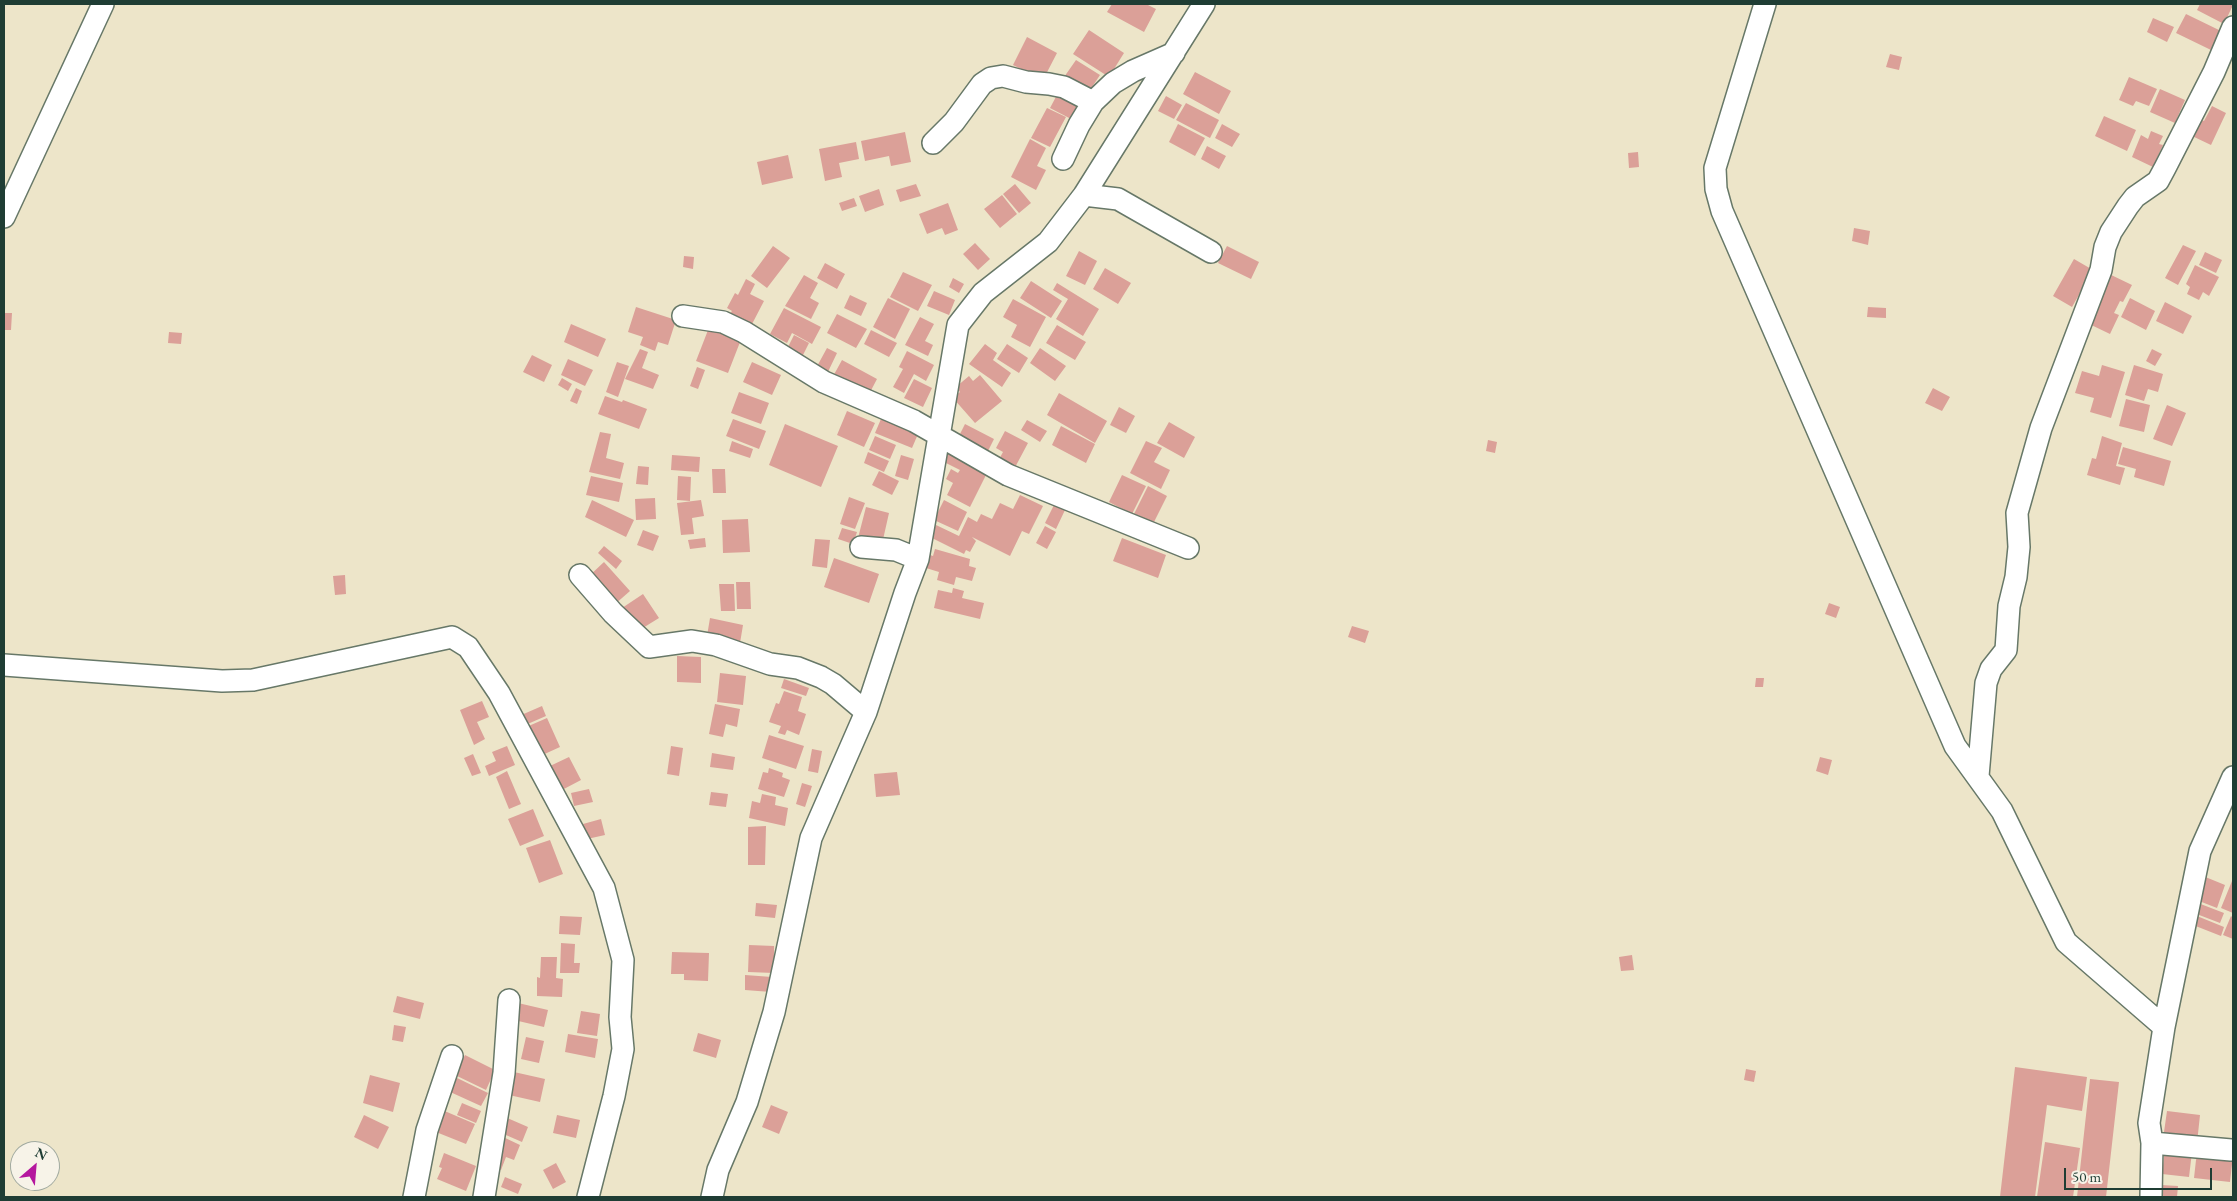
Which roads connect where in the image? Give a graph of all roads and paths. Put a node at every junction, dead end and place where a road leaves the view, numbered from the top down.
1 (103, 4) edge
2 (1204, 4) edge
3 (1765, 4) edge
4 (2233, 28) edge
5 (1174, 53) junction
6 (1093, 102) junction
7 (933, 143) dead end
8 (1063, 159) dead end
9 (1084, 195) junction
10 (4, 217) edge
11 (1211, 252) dead end
12 (683, 316) dead end
13 (940, 435) junction
14 (861, 547) dead end
15 (1188, 548) dead end
16 (918, 559) junction
17 (580, 575) dead end
18 (4, 665) edge
19 (866, 712) junction
20 (1978, 776) junction
21 (2233, 777) edge
22 (509, 1000) dead end
23 (2164, 1028) junction
24 (452, 1056) dead end
25 (2152, 1144) junction
26 (2231, 1150) dead end
27 (421, 1196) edge
28 (484, 1197) edge
29 (588, 1197) edge
30 (712, 1197) edge
31 (2151, 1197) edge

1 - 10 street
2 - 5 street
3 - 20 street
4 - 20 street
5 - 6 street
5 - 9 street
6 - 7 street
6 - 8 street
9 - 11 street
9 - 13 street
12 - 13 street
13 - 15 street
13 - 16 street
14 - 16 street
16 - 19 street
17 - 19 street
18 - 29 street
19 - 30 street
20 - 23 street
21 - 23 street
22 - 28 street
23 - 25 street
24 - 27 street
25 - 26 street
25 - 31 street

